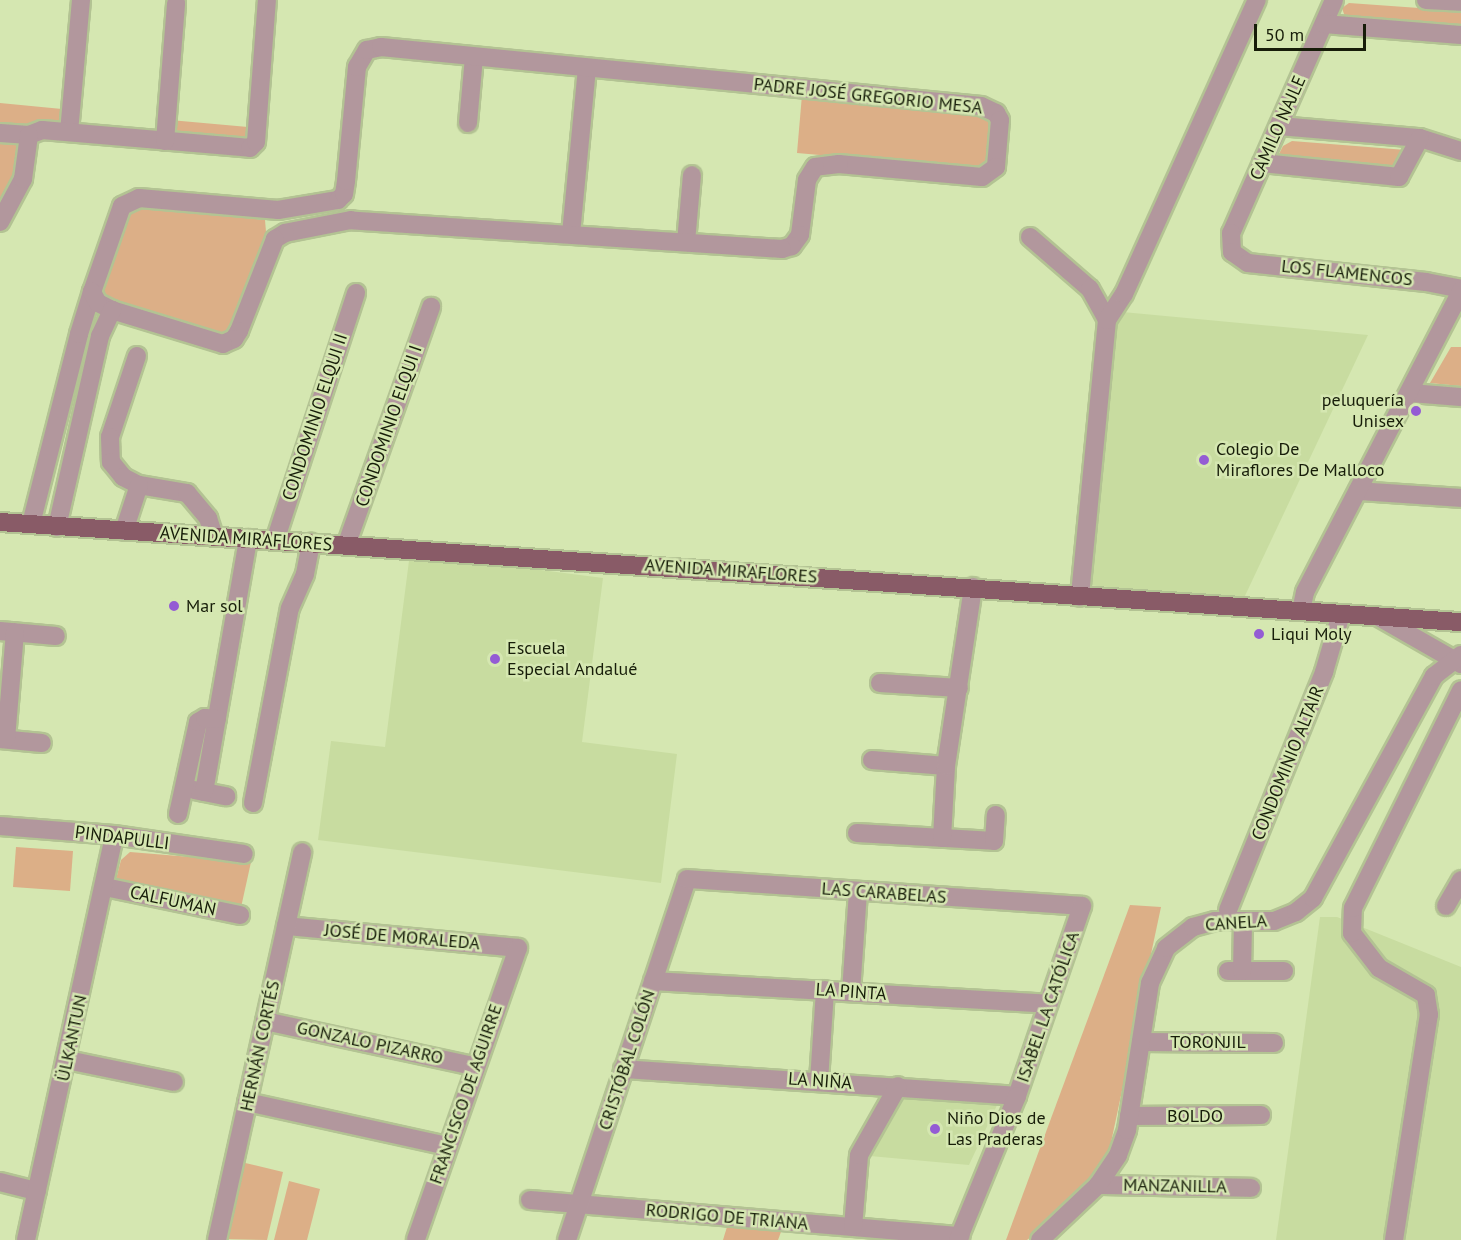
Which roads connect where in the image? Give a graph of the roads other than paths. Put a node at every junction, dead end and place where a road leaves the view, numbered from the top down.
1 (81, 0) edge
2 (267, 0) edge
3 (1257, 0) edge
4 (1334, 0) edge
5 (1426, 0) edge
6 (176, 3) dead end
7 (1461, 3) edge
8 (1323, 24) junction
9 (1461, 35) edge
10 (474, 57) junction
11 (587, 68) junction
12 (468, 123) dead end
13 (1279, 126) junction
14 (69, 132) junction
15 (0, 133) edge
16 (29, 135) junction
17 (1420, 138) junction
18 (165, 141) junction
19 (1461, 151) edge
20 (1262, 162) junction
21 (692, 175) dead end
22 (338, 200) junction
23 (266, 209) junction
24 (351, 220) junction
25 (0, 222) edge
26 (571, 234) junction
27 (1030, 237) dead end
28 (686, 242) junction
29 (271, 243) junction
30 (1234, 256) joint
31 (1461, 290) edge
32 (92, 292) junction
33 (356, 293) dead end
34 (431, 307) dead end
35 (112, 310) junction
36 (1107, 320) junction
37 (137, 356) dead end
38 (1410, 393) junction
39 (1461, 396) edge
40 (139, 485) junction
41 (1358, 491) junction
42 (1461, 498) edge
43 (0, 522) edge
44 (31, 524) junction
45 (57, 527) junction
46 (124, 531) junction
47 (214, 537) junction
48 (248, 539) junction
49 (275, 540) junction
50 (311, 543) junction
51 (346, 546) junction
52 (973, 587) junction
53 (1080, 597) junction
54 (1301, 611) junction
55 (1341, 614) junction
56 (1377, 616) junction
57 (1461, 622) edge
58 (7, 631) edge
59 (56, 636) dead end
60 (1458, 660) edge
61 (880, 683) dead end
62 (959, 688) junction
63 (1461, 690) edge
64 (217, 719) junction
65 (3, 739) edge
66 (42, 743) dead end
67 (872, 760) dead end
68 (946, 766) junction
69 (184, 788) junction
70 (204, 792) junction
71 (226, 796) dead end
72 (253, 804) dead end
73 (178, 814) dead end
74 (996, 815) dead end
75 (0, 826) edge
76 (857, 833) dead end
77 (114, 835) junction
78 (942, 838) junction
79 (302, 852) dead end
80 (244, 854) dead end
81 (687, 879) joint
82 (1461, 880) edge
83 (105, 886) junction
84 (858, 891) junction
85 (1082, 906) joint
86 (1446, 906) dead end
87 (1228, 910) dead end
88 (240, 915) dead end
89 (1243, 922) junction
90 (286, 926) junction
91 (518, 948) joint
92 (1284, 972) dead end
93 (653, 981) junction
94 (825, 990) junction
95 (851, 992) junction
96 (1048, 1004) junction
97 (265, 1021) junction
98 (1141, 1042) junction
99 (1274, 1043) dead end
100 (67, 1060) junction
101 (474, 1065) junction
102 (623, 1069) junction
103 (819, 1081) junction
104 (174, 1082) dead end
105 (898, 1086) junction
106 (1017, 1096) junction
107 (248, 1102) junction
108 (1261, 1115) dead end
109 (1130, 1116) junction
110 (447, 1146) junction
111 (0, 1182) edge
112 (1098, 1185) junction
113 (1251, 1188) dead end
114 (37, 1191) junction
115 (530, 1200) dead end
116 (578, 1204) junction
117 (853, 1227) junction
118 (959, 1238) edge
119 (33, 1239) edge
120 (217, 1240) edge
121 (416, 1240) edge
122 (567, 1240) edge
123 (1040, 1240) edge
124 (1394, 1240) edge

1 - 14 street
2 - 18 street
3 - 36 street
4 - 8 street, CAMILO NAJLE
5 - 7 street
6 - 18 street
8 - 9 street
8 - 13 street, CAMILO NAJLE
10 - 11 street, PADRE JOSÉ GREGORIO MESA
10 - 12 street
10 - 22 street, PADRE JOSÉ GREGORIO MESA
11 - 26 street
11 - 28 street, PADRE JOSÉ GREGORIO MESA
13 - 17 street
13 - 20 street, CAMILO NAJLE
14 - 16 street
14 - 18 street
15 - 16 street
16 - 25 street
17 - 19 street
17 - 20 street
20 - 30 street, CAMILO NAJLE
21 - 28 street
22 - 23 street
22 - 24 street
23 - 29 street
23 - 32 street
24 - 26 street, PADRE JOSÉ GREGORIO MESA
24 - 29 street, PADRE JOSÉ GREGORIO MESA
26 - 28 street, PADRE JOSÉ GREGORIO MESA
27 - 36 street
29 - 35 street
30 - 31 street, LOS FLAMENCOS
31 - 38 street
32 - 35 street
32 - 44 street
33 - 49 street, CONDOMINIO ELQUI II
34 - 51 street, CONDOMINIO ELQUI I
35 - 45 street
36 - 53 street
37 - 40 street
38 - 39 street
38 - 41 street
40 - 46 street
40 - 47 street
41 - 42 street
41 - 54 street
43 - 44 main road, AVENIDA MIRAFLORES
44 - 45 main road, AVENIDA MIRAFLORES
45 - 46 main road, AVENIDA MIRAFLORES
46 - 47 main road, AVENIDA MIRAFLORES
47 - 48 main road, AVENIDA MIRAFLORES
48 - 49 main road, AVENIDA MIRAFLORES
48 - 64 street
49 - 50 main road, AVENIDA MIRAFLORES
50 - 51 main road, AVENIDA MIRAFLORES
50 - 72 street
51 - 52 main road, AVENIDA MIRAFLORES
52 - 53 main road, AVENIDA MIRAFLORES
52 - 62 street
53 - 54 main road, AVENIDA MIRAFLORES
54 - 55 main road, AVENIDA MIRAFLORES
55 - 56 main road, AVENIDA MIRAFLORES
55 - 87 street, CONDOMINIO ALTAIR
56 - 57 main road, AVENIDA MIRAFLORES
56 - 60 street
58 - 59 street
58 - 65 street
60 - 89 street, CANELA
61 - 62 street
62 - 68 street
63 - 124 street
64 - 69 street
64 - 70 street
65 - 66 street
67 - 68 street
68 - 78 street
69 - 70 street
69 - 73 street
70 - 71 street
74 - 78 street
75 - 77 street, PINDAPULLI
76 - 78 street
77 - 80 street, PINDAPULLI
77 - 83 street, ÜLKANTUN
79 - 90 street, HERNÁN CORTÉS
81 - 84 street, LAS CARABELAS
81 - 93 street, CRISTÓBAL COLÓN
82 - 86 street
83 - 88 street, CALFUMAN
83 - 100 street, ÜLKANTUN
84 - 85 street, LAS CARABELAS
84 - 95 street
85 - 96 street, ISABEL LA CATÓLICA
89 - 92 street
89 - 98 street, CANELA
90 - 91 street, JOSÉ DE MORALEDA
90 - 97 street, HERNÁN CORTÉS
91 - 101 street, FRANCISCO DE AGUIRRE
93 - 94 street, LA PINTA
93 - 102 street, CRISTÓBAL COLÓN
94 - 95 street, LA PINTA
94 - 103 street
95 - 96 street, LA PINTA
96 - 106 street, ISABEL LA CATÓLICA
97 - 101 street, GONZALO PIZARRO
97 - 107 street, HERNÁN CORTÉS
98 - 99 street, TORONJIL
98 - 109 street, CANELA
100 - 104 street
100 - 114 street, ÜLKANTUN
101 - 110 street, FRANCISCO DE AGUIRRE
102 - 103 street, LA NIÑA
102 - 116 street, CRISTÓBAL COLÓN
103 - 105 street, LA NIÑA
105 - 106 street, LA NIÑA
105 - 117 street
106 - 118 street, ISABEL LA CATÓLICA
107 - 110 street
107 - 120 street, HERNÁN CORTÉS
108 - 109 street, BOLDO
109 - 112 street, CANELA
110 - 121 street, FRANCISCO DE AGUIRRE
111 - 114 street
112 - 113 street, MANZANILLA
112 - 123 street, CANELA
114 - 119 street, ÜLKANTUN
115 - 116 street, RODRIGO DE TRIANA
116 - 117 street, RODRIGO DE TRIANA
116 - 122 street, CRISTÓBAL COLÓN
117 - 118 street, RODRIGO DE TRIANA

